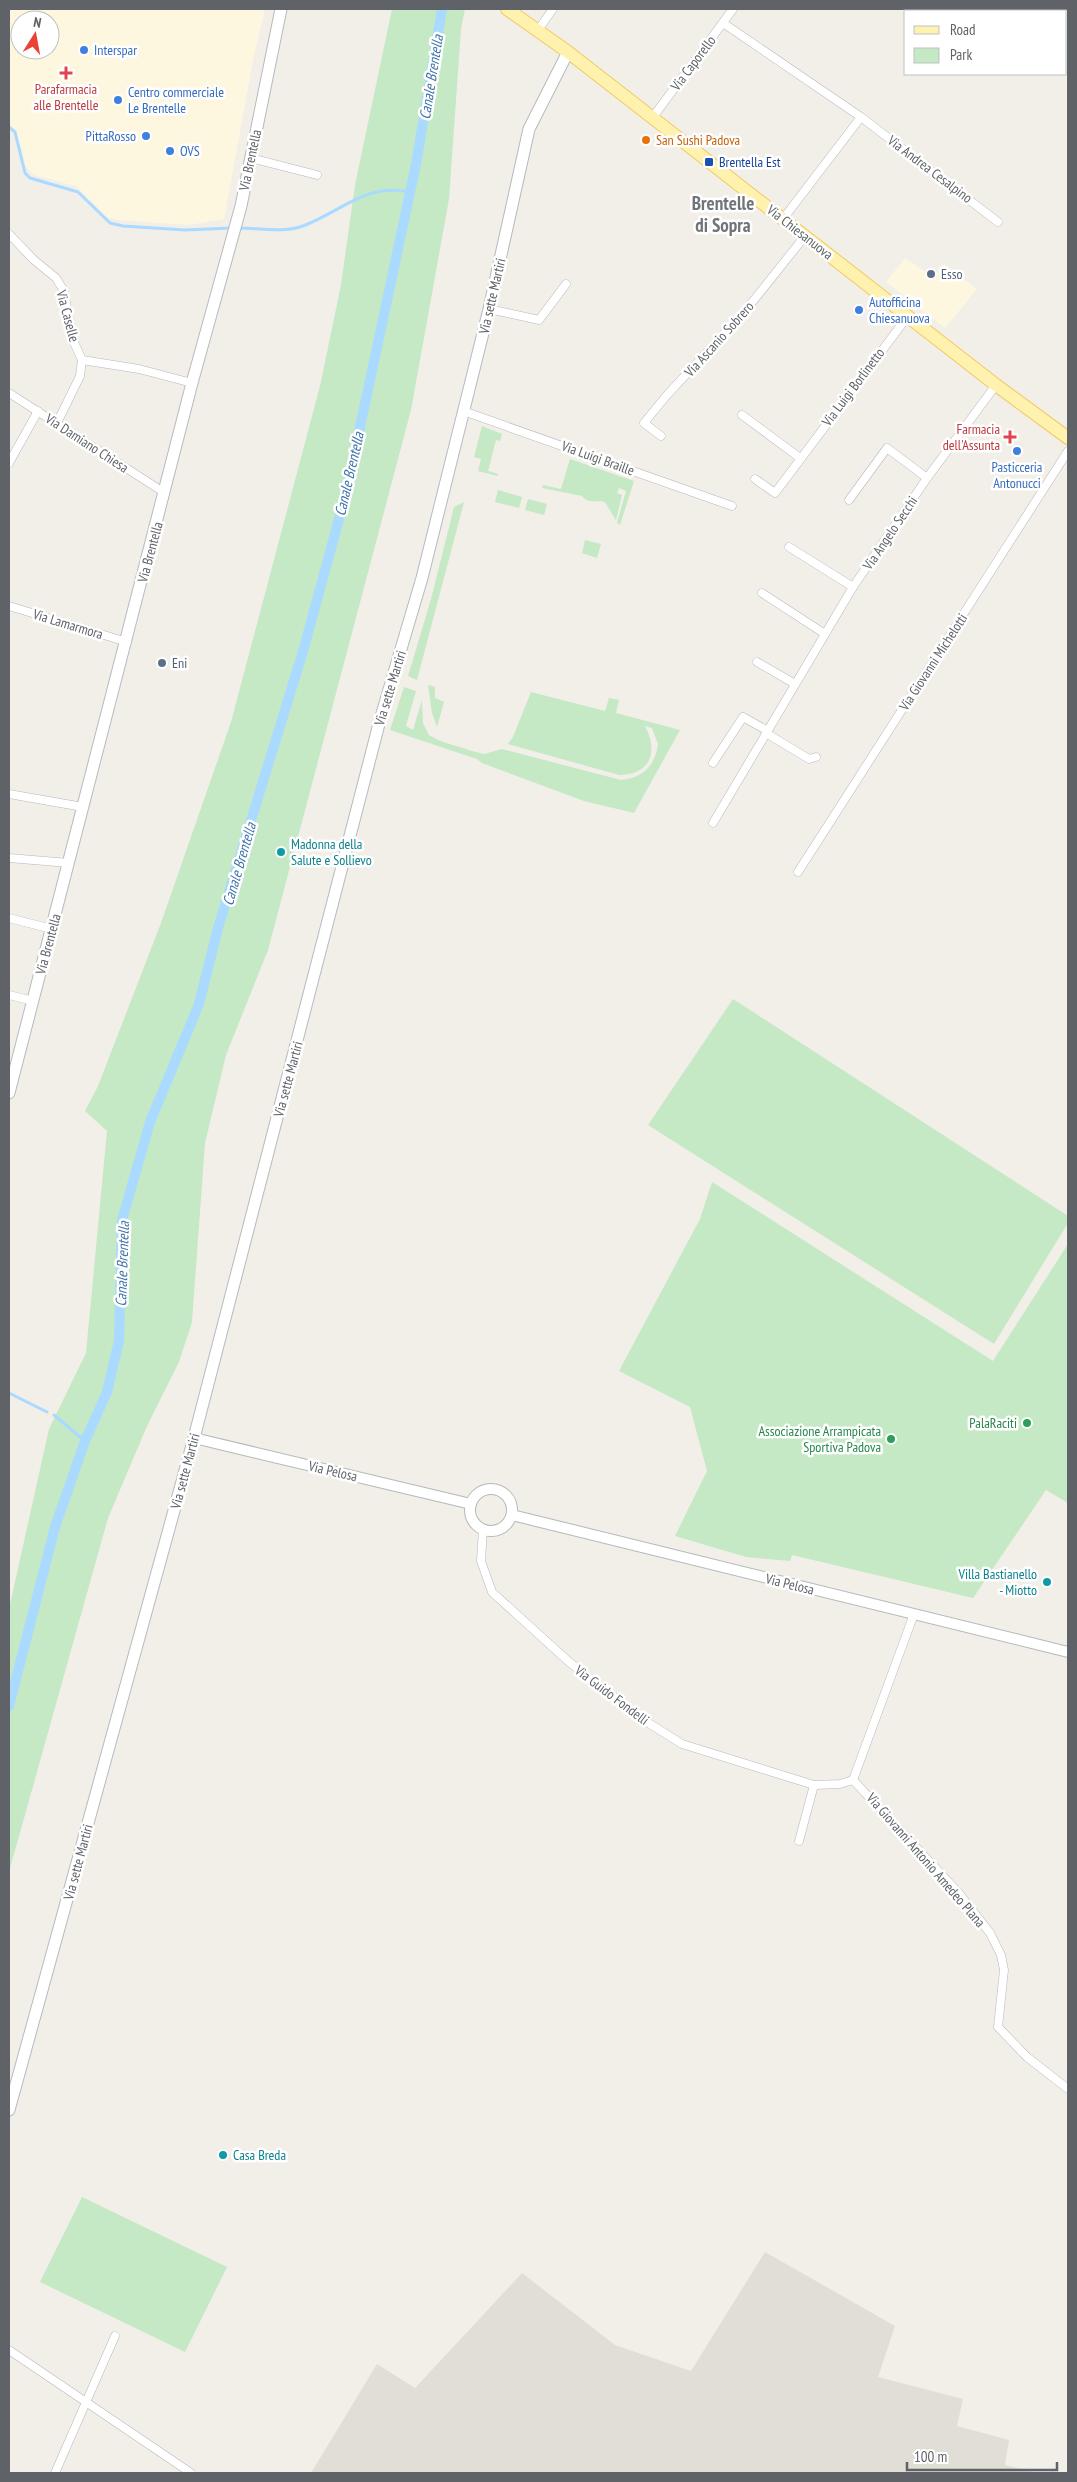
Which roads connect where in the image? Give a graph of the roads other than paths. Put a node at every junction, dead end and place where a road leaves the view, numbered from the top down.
1 (281, 9) edge
2 (507, 9) edge
3 (553, 9) edge
4 (733, 9) edge
5 (723, 23) junction
6 (538, 30) junction
7 (568, 52) junction
8 (653, 117) junction
9 (861, 117) junction
10 (251, 158) junction
11 (317, 175) dead end
12 (783, 219) junction
13 (998, 222) dead end
14 (9, 234) edge
15 (805, 236) junction
16 (566, 284) dead end
17 (489, 309) junction
18 (908, 316) junction
19 (82, 360) junction
20 (192, 383) junction
21 (996, 385) junction
22 (9, 393) edge
23 (38, 411) junction
24 (464, 412) junction
25 (742, 415) dead end
26 (57, 423) junction
27 (661, 436) dead end
28 (1068, 438) edge
29 (1068, 451) edge
30 (800, 458) junction
31 (9, 463) edge
32 (927, 478) junction
33 (755, 479) dead end
34 (166, 492) junction
35 (849, 500) dead end
36 (732, 506) dead end
37 (789, 547) dead end
38 (853, 588) junction
39 (762, 593) dead end
40 (9, 606) edge
41 (825, 634) junction
42 (127, 642) junction
43 (757, 662) dead end
44 (795, 684) junction
45 (767, 732) junction
46 (816, 756) dead end
47 (713, 763) dead end
48 (9, 794) edge
49 (84, 807) junction
50 (713, 823) dead end
51 (9, 858) edge
52 (69, 863) junction
53 (798, 872) dead end
54 (9, 918) edge
55 (52, 928) junction
56 (9, 994) edge
57 (33, 1001) junction
58 (11, 1077) edge
59 (9, 1093) edge
60 (194, 1438) junction
61 (472, 1504) junction
62 (512, 1515) junction
63 (483, 1529) junction
64 (914, 1614) junction
65 (1068, 1652) edge
66 (853, 1780) junction
67 (814, 1785) junction
68 (799, 1841) dead end
69 (1068, 2089) edge
70 (9, 2110) edge
71 (115, 2336) dead end
72 (9, 2350) edge
73 (86, 2402) junction
74 (55, 2473) edge
75 (191, 2473) edge

1 - 10 main road, Via Brentella
2 - 6 main road, Via Chiesanuova
3 - 6 street
4 - 5 street, Via Caporello
5 - 8 street, Via Caporello
5 - 9 street, Via Andrea Cesalpino
6 - 7 main road, Via Chiesanuova
7 - 8 main road, Via Chiesanuova
7 - 17 main road, Via sette Martiri
8 - 12 main road, Via Chiesanuova
9 - 12 street
9 - 13 street, Via Andrea Cesalpino
10 - 11 street
10 - 20 main road, Via Brentella
12 - 15 main road, Via Chiesanuova
14 - 19 street, Via Caselle
15 - 18 main road, Via Chiesanuova
15 - 27 street, Via Ascanio Sobrero
16 - 17 street
17 - 24 main road, Via sette Martiri
18 - 21 main road, Via Chiesanuova
18 - 30 street, Via Luigi Borlinetto
19 - 20 street, Via Caselle
19 - 26 street, Via Caselle
20 - 34 main road, Via Brentella
21 - 28 main road, Via Chiesanuova
21 - 32 street, Via Angelo Secchi
22 - 23 street, Via Damiano Chiesa
23 - 26 street, Via Damiano Chiesa
23 - 31 street
24 - 36 street, Via Luigi Braille
24 - 60 main road, Via sette Martiri
25 - 30 street
26 - 34 street, Via Damiano Chiesa
29 - 53 street, Via Giovanni Michelotti
30 - 33 street, Via Luigi Borlinetto
32 - 35 street
32 - 38 street, Via Angelo Secchi
34 - 42 main road, Via Brentella
37 - 38 street
38 - 41 street, Via Angelo Secchi
39 - 41 street
40 - 42 street, Via Lamarmora
41 - 44 street, Via Angelo Secchi
42 - 49 main road, Via Brentella
43 - 44 street
44 - 45 street, Via Angelo Secchi
45 - 46 street
45 - 47 street
45 - 50 street, Via Angelo Secchi
48 - 49 street
49 - 52 main road, Via Brentella
51 - 52 street
52 - 55 main road, Via Brentella
54 - 55 street
55 - 57 main road, Via Brentella
56 - 57 street
57 - 58 main road, Via Brentella
58 - 59 main road, Via Brentella
60 - 61 street, Via Pelosa
60 - 70 main road, Via sette Martiri
61 - 62 street
61 - 63 street
62 - 63 street
62 - 64 street, Via Pelosa
63 - 67 street, Via Guido Fondelli
64 - 65 street, Via Pelosa
64 - 66 street
66 - 67 street, Via Guido Fondelli
66 - 69 street, Via Giovanni Antonio Amedeo Plana
67 - 68 street
71 - 73 street
72 - 73 street
73 - 74 street
73 - 75 street

